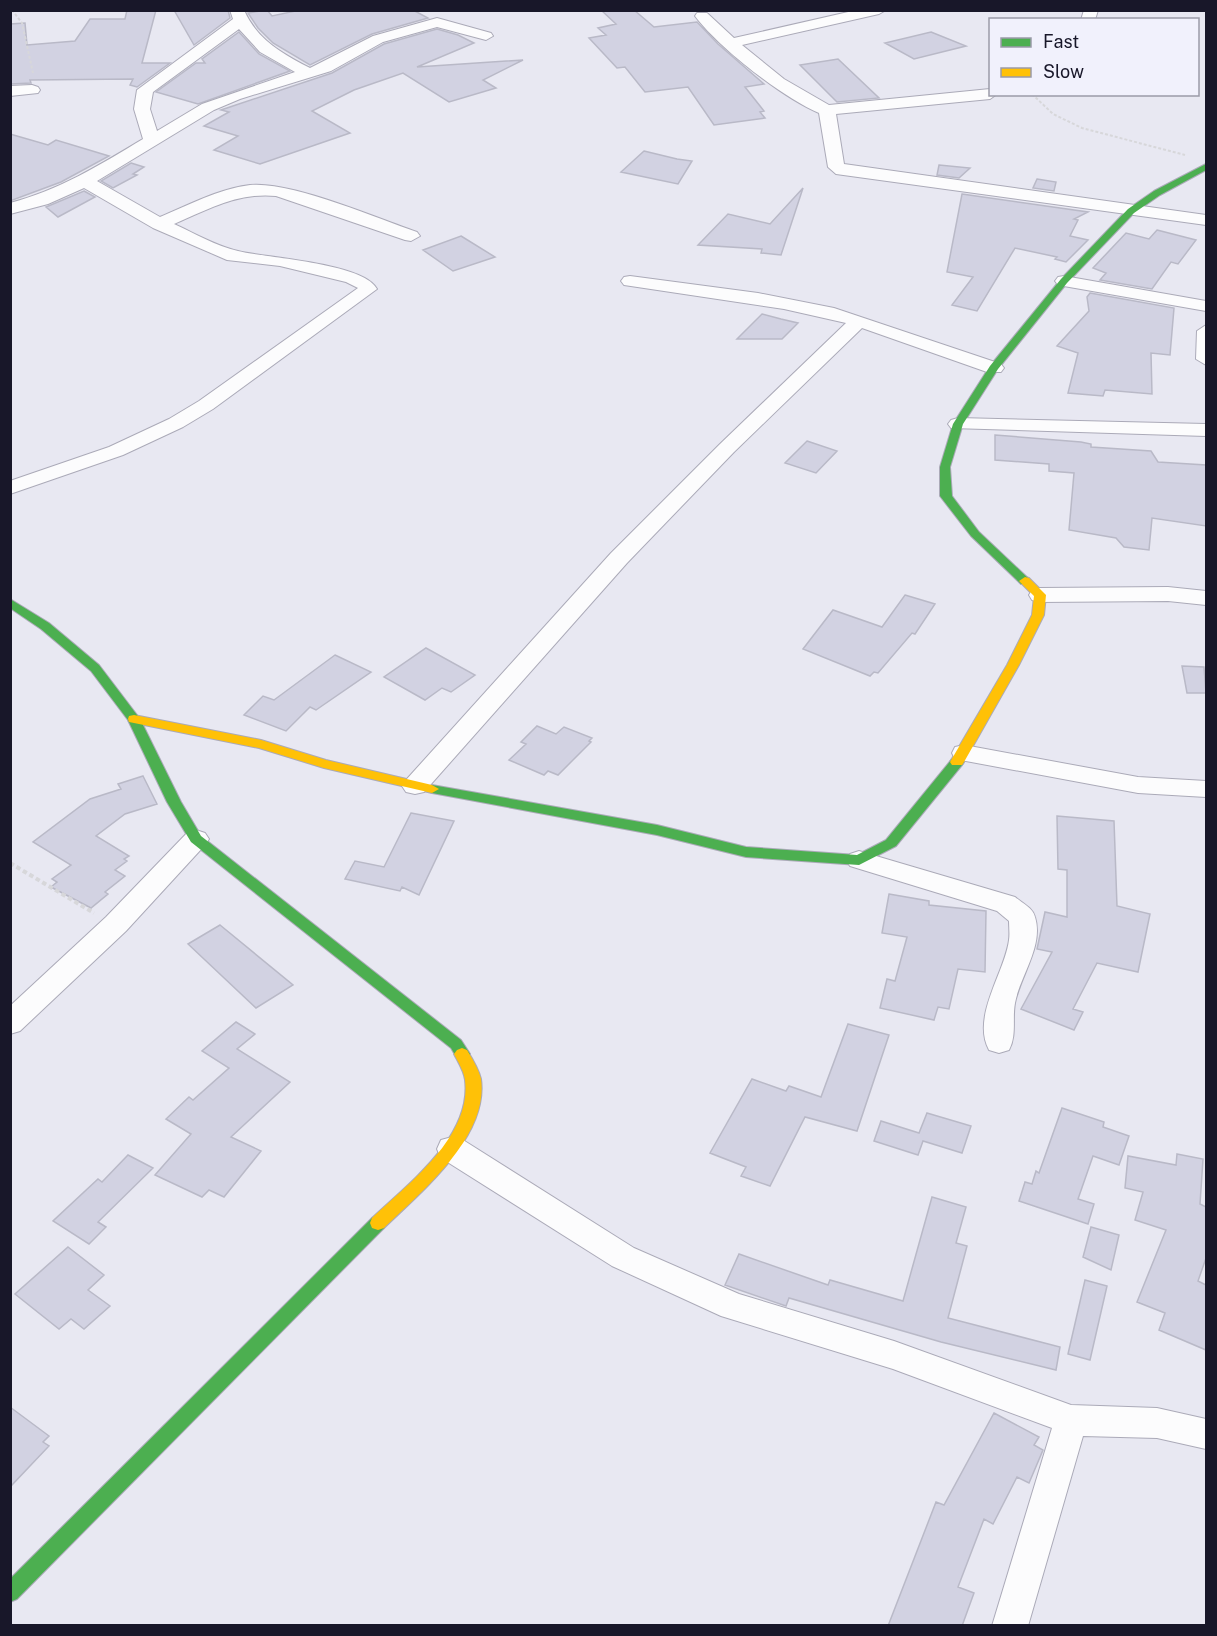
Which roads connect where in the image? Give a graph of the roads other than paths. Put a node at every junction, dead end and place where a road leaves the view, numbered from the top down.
1 (879, 10) edge
2 (239, 16) edge
3 (702, 16) dead end
4 (486, 36) dead end
5 (730, 43) junction
6 (308, 73) junction
7 (32, 90) road end
8 (10, 91) edge
9 (989, 94) edge
10 (827, 110) junction
11 (152, 141) junction
12 (1206, 167) edge
13 (85, 182) junction
14 (10, 209) edge
15 (1131, 211) junction
16 (1206, 220) edge
17 (159, 224) junction
18 (411, 236) dead end
19 (630, 281) dead end
20 (1064, 281) junction
21 (1206, 306) edge
22 (860, 321) junction
23 (1206, 331) edge
24 (1206, 359) edge
25 (994, 368) junction
26 (958, 424) junction
27 (1206, 430) edge
28 (10, 488) edge
29 (1040, 595) junction
30 (1206, 598) edge
31 (10, 602) edge
32 (134, 719) junction
33 (964, 753) junction
34 (416, 786) junction
35 (1206, 789) edge
36 (196, 839) junction
37 (858, 860) junction
38 (10, 1023) edge
39 (999, 1042) dead end
40 (452, 1149) junction
41 (1071, 1420) junction
42 (1206, 1434) edge
43 (10, 1593) edge
44 (1010, 1626) edge

1 - 5 street
2 - 6 street
2 - 11 street
3 - 5 street
4 - 6 street
5 - 10 street
6 - 11 street
7 - 8 street
9 - 10 street
10 - 15 street
11 - 13 street
12 - 15 street
13 - 14 street
13 - 17 street
15 - 16 street
15 - 20 street
17 - 18 street
17 - 28 street
19 - 22 street
20 - 21 street
20 - 25 street
22 - 25 street
22 - 34 street
23 - 24 street
25 - 26 street
26 - 27 street
26 - 29 street
29 - 30 street
29 - 33 street
31 - 32 street
32 - 34 street
32 - 36 street
33 - 35 street
33 - 37 street
34 - 37 street
36 - 38 street
36 - 40 street
37 - 39 street
40 - 41 street
40 - 43 street
41 - 42 street
41 - 44 street

